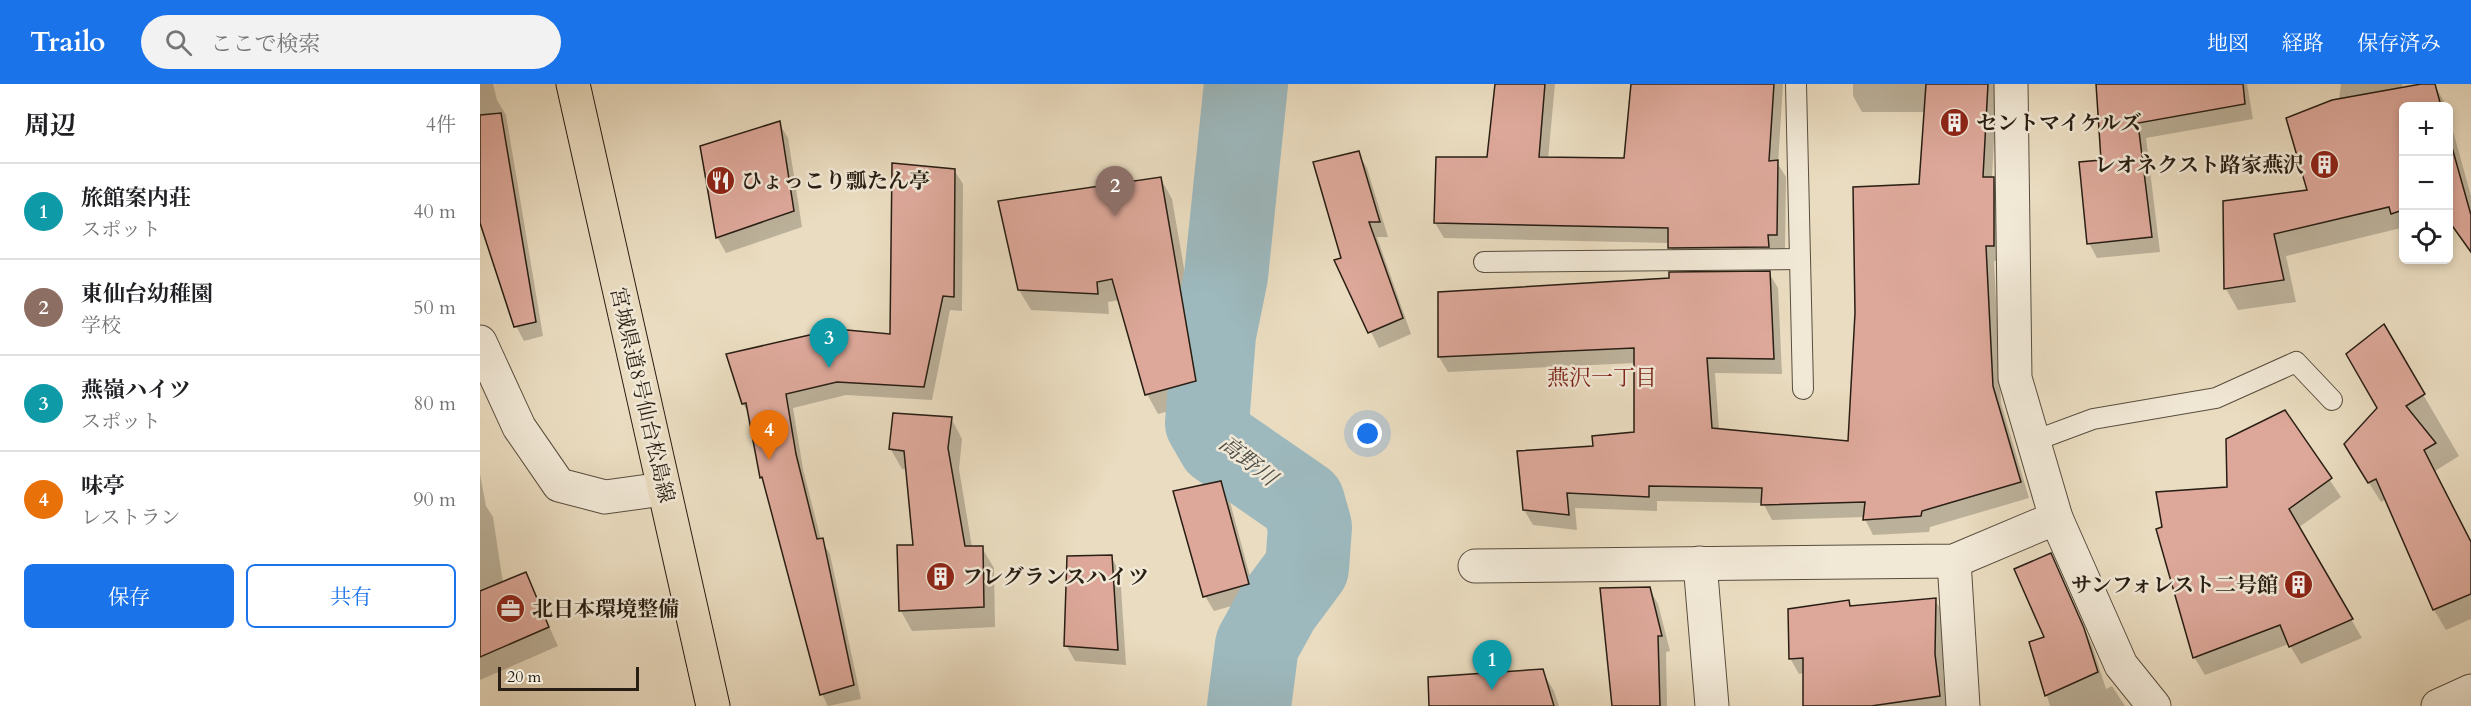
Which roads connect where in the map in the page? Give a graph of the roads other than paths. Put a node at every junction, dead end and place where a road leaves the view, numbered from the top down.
1 (573, 84) edge
2 (1796, 84) edge
3 (2011, 84) edge
4 (1800, 259) junction
5 (1484, 262) dead end
6 (480, 342) edge
7 (1803, 388) dead end
8 (2332, 400) dead end
9 (2034, 441) junction
10 (663, 489) junction
11 (2056, 518) junction
12 (1954, 561) junction
13 (1700, 563) junction
14 (1475, 566) dead end
15 (2471, 690) edge
16 (713, 706) edge
17 (1712, 706) edge
18 (1963, 706) edge
19 (2154, 706) edge
20 (2438, 706) edge

1 - 10 main road, 宮城県道8号仙台松島線
2 - 4 lane
3 - 9 street
4 - 5 lane
4 - 7 lane
6 - 10 street
8 - 9 lane
9 - 11 street
10 - 16 main road, 宮城県道8号仙台松島線
11 - 12 street
11 - 19 street
12 - 13 street
12 - 18 street
13 - 14 street
13 - 17 street
15 - 20 street

